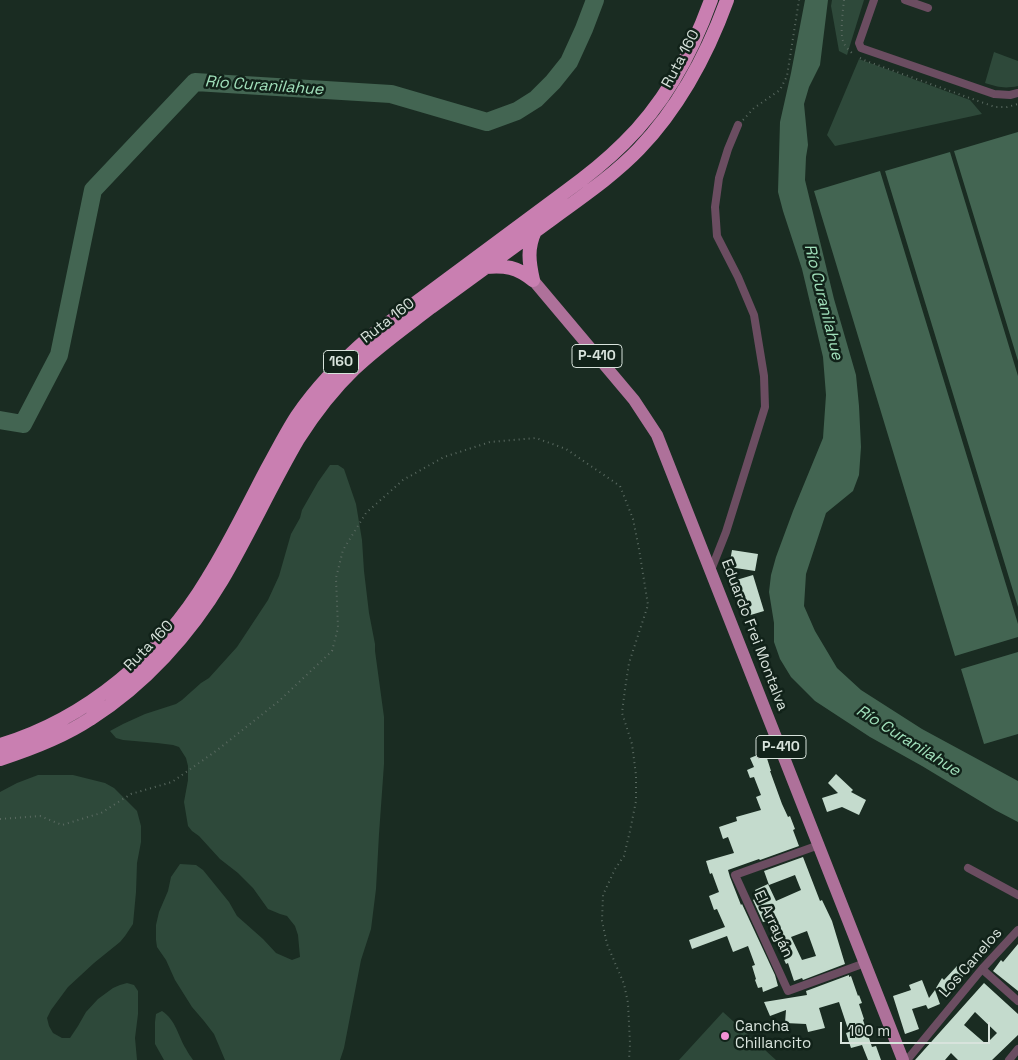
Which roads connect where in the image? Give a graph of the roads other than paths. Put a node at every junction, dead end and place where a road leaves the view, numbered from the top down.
1 (711, 0) edge
2 (726, 0) edge
3 (874, 0) edge
4 (904, 0) edge
5 (928, 8) dead end
6 (1018, 94) edge
7 (738, 125) road end
8 (535, 231) junction
9 (484, 267) junction
10 (533, 280) junction
11 (712, 570) junction
12 (0, 745) edge
13 (0, 759) edge
14 (819, 845) junction
15 (968, 868) dead end
16 (1018, 895) edge
17 (1018, 930) edge
18 (865, 964) junction
19 (982, 970) junction
20 (1018, 1001) edge
21 (1018, 1049) edge
22 (903, 1060) edge
23 (907, 1060) edge
24 (1009, 1060) edge

1 - 12 highway, Ruta 160 / 160
2 - 8 highway, Ruta 160 / 160
3 - 6 street
4 - 5 street
7 - 11 street
8 - 9 highway, Ruta 160 / 160
8 - 10 highway
9 - 10 highway
9 - 13 highway, Ruta 160 / 160
10 - 11 main road, Eduardo Frei Montalva / P-410
11 - 14 main road, Eduardo Frei Montalva / P-410
14 - 18 main road, Eduardo Frei Montalva / P-410
14 - 18 street, El Arrayán
15 - 16 street
17 - 19 street, Los Canelos
18 - 22 main road, Eduardo Frei Montalva / P-410
19 - 20 street
19 - 23 street, Los Canelos
21 - 24 street

